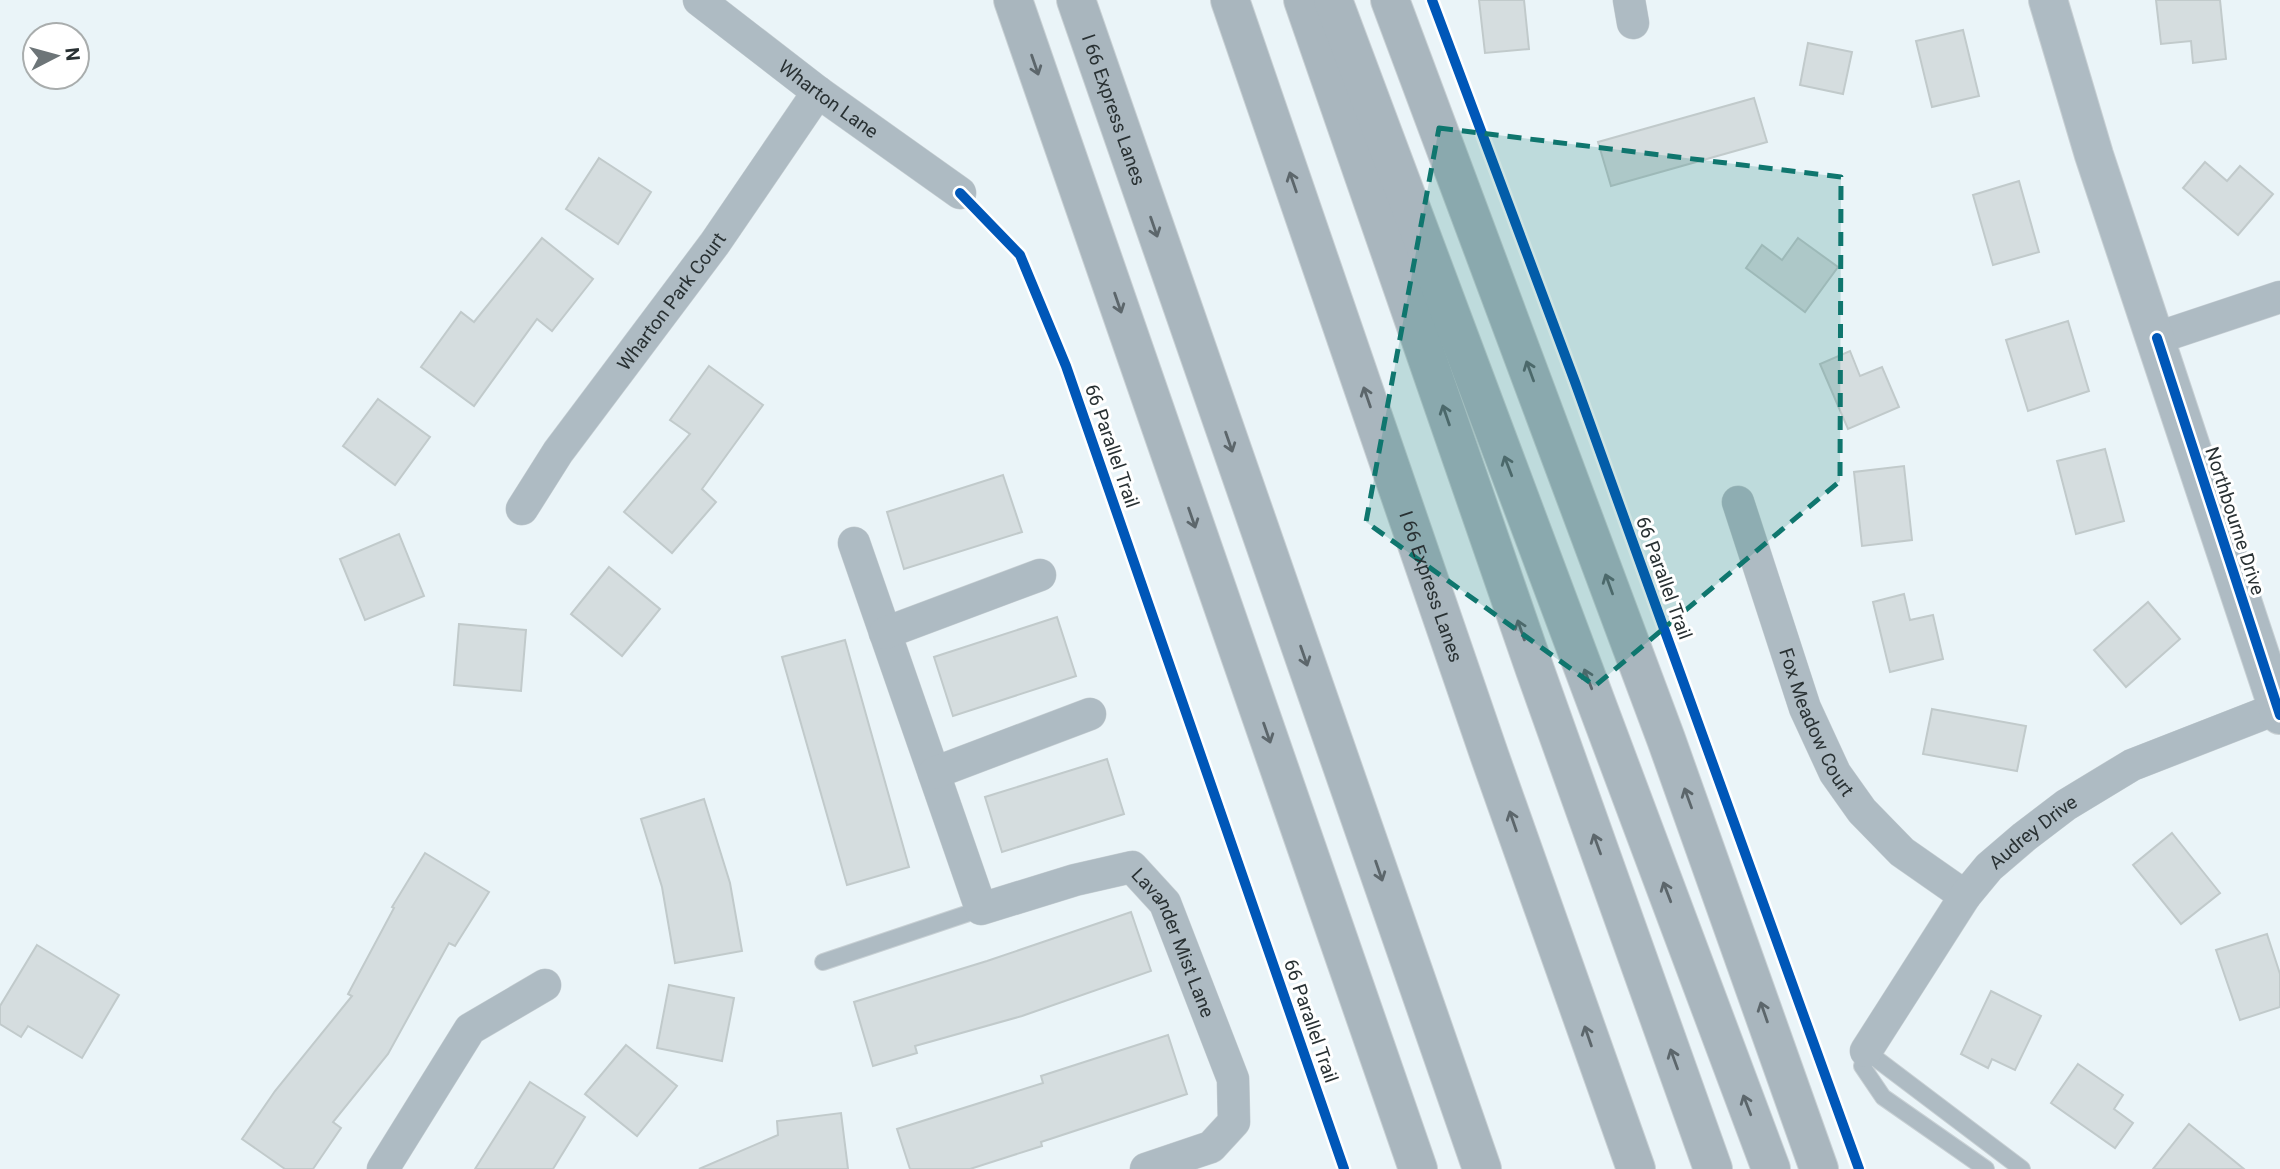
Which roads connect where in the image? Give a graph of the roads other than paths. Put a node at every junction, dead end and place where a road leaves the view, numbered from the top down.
1 (699, 0) edge
2 (1013, 0) edge
3 (1076, 0) edge
4 (1230, 0) edge
5 (1303, 0) edge
6 (1333, 0) edge
7 (1390, 0) edge
8 (2048, 0) edge
9 (818, 92) junction
10 (960, 193) dead end
11 (2280, 297) edge
12 (2157, 338) junction
13 (1738, 502) dead end
14 (522, 509) dead end
15 (854, 543) dead end
16 (1040, 575) dead end
17 (885, 633) junction
18 (2279, 712) edge
19 (1090, 714) dead end
20 (934, 773) junction
21 (1965, 896) junction
22 (981, 909) junction
23 (823, 962) dead end
24 (545, 985) dead end
25 (1867, 1051) junction
26 (383, 1169) edge
27 (1146, 1169) edge
28 (1418, 1169) edge
29 (1482, 1169) edge
30 (1636, 1169) edge
31 (1713, 1169) edge
32 (1771, 1169) edge
33 (1819, 1169) edge
34 (1986, 1169) edge
35 (2022, 1169) edge

1 - 9 street, Wharton Lane
2 -> 28 highway
3 -> 29 highway, I 66 Express Lanes
30 -> 4 highway, I 66 Express Lanes
31 -> 5 highway
32 -> 6 highway
33 -> 7 highway
8 - 12 street, Northbourne Drive
9 - 10 street, Wharton Lane
9 - 14 street, Wharton Park Court
11 - 12 street
12 - 18 street, Northbourne Drive
13 - 21 street, Fox Meadow Court
15 - 17 street
16 - 17 street
17 - 20 street
18 - 21 street, Audrey Drive
19 - 20 street
20 - 22 street
21 - 25 street, Audrey Drive
22 - 23 lane
22 - 27 street, Lavander Mist Lane
24 - 26 street
25 - 34 lane
25 - 35 lane

